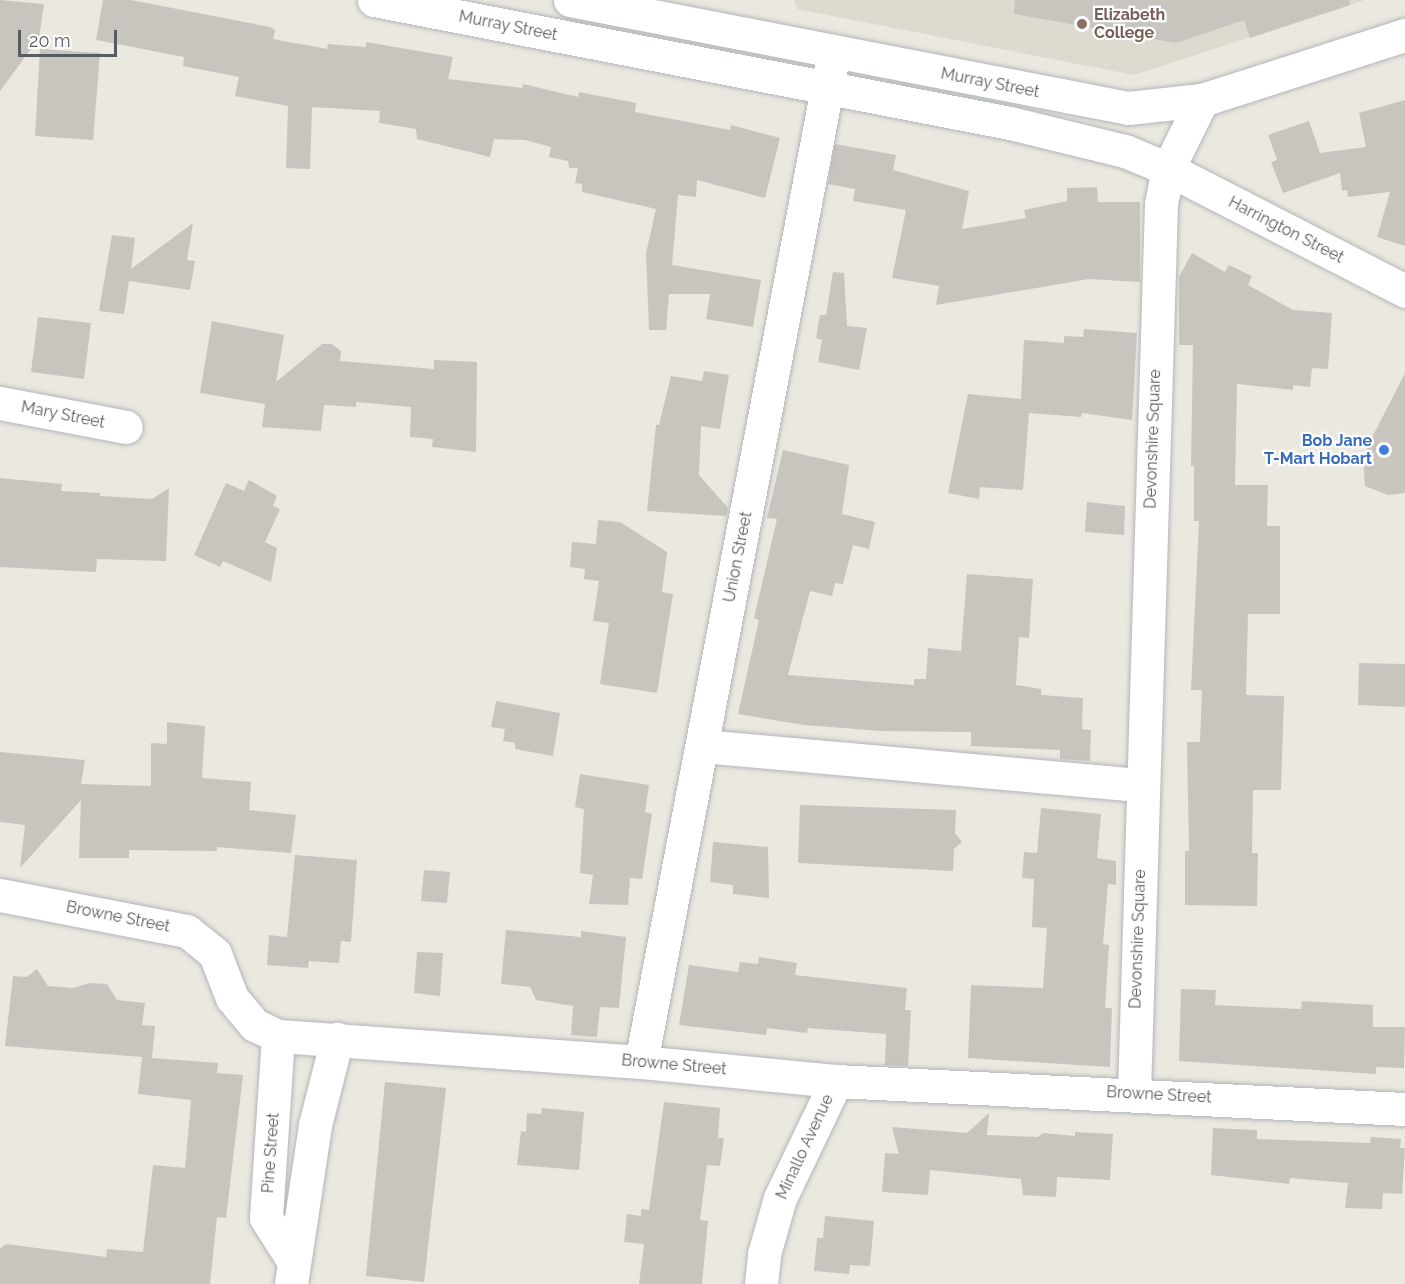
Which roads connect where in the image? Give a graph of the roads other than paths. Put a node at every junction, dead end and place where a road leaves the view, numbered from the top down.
1 (374, 0) edge
2 (570, 0) edge
3 (1405, 35) edge
4 (834, 51) junction
5 (826, 88) junction
6 (1202, 100) junction
7 (1168, 169) junction
8 (1405, 291) edge
9 (0, 403) edge
10 (126, 427) dead end
11 (702, 746) junction
12 (1142, 785) junction
13 (0, 895) edge
14 (278, 1036) junction
15 (337, 1040) junction
16 (641, 1062) junction
17 (836, 1081) junction
18 (1134, 1093) junction
19 (1405, 1109) edge
20 (293, 1273) edge
21 (761, 1284) edge

1 - 5 street, Murray Street
2 - 4 street, Murray Street
3 - 6 street, Murray Street
4 - 5 street, Union Street
4 - 6 street, Murray Street
5 - 7 street, Murray Street
5 - 11 street, Union Street
6 - 7 street, Devonshire Square
7 - 8 street, Harrington Street
7 - 12 street, Devonshire Square
9 - 10 street, Mary Street
11 - 12 street
11 - 16 street, Union Street
12 - 18 street, Devonshire Square
13 - 14 street, Browne Street
14 - 15 street, Browne Street
14 - 20 street, Pine Street
15 - 16 street, Browne Street
15 - 20 street, Pine Street
16 - 17 street, Browne Street
17 - 18 street, Browne Street
17 - 21 street, Minallo Avenue
18 - 19 street, Browne Street

